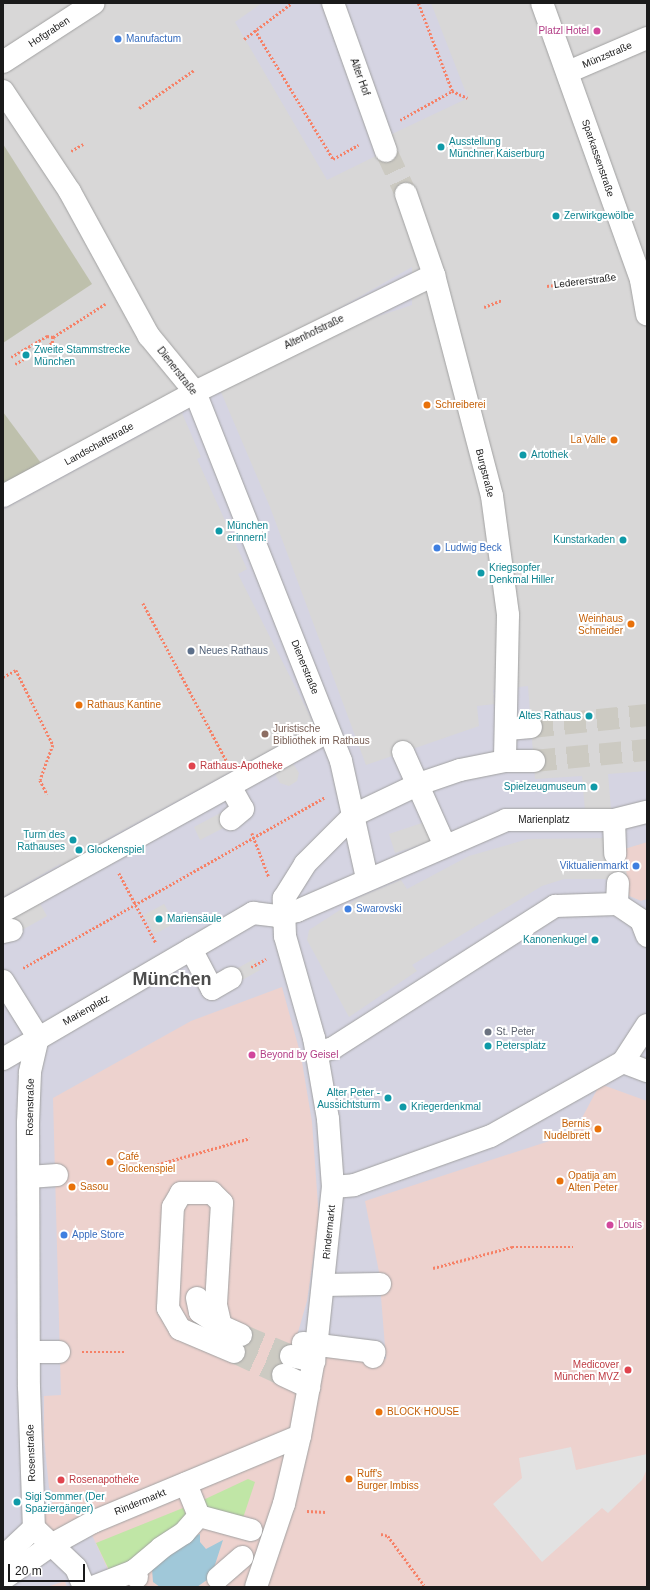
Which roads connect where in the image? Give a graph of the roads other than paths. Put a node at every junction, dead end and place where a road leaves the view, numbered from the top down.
1 (94, 3) edge
2 (333, 3) edge
3 (542, 3) edge
4 (647, 38) edge
5 (3, 62) edge
6 (568, 72) junction
7 (3, 91) edge
8 (386, 151) tunnel mouth
9 (406, 194) tunnel mouth
10 (434, 275) junction
11 (644, 279) edge
12 (647, 314) edge
13 (195, 392) junction
14 (3, 496) edge
15 (327, 724) junction
16 (531, 727) tunnel mouth
17 (508, 729) junction
18 (403, 752) dead end
19 (505, 761) junction
20 (534, 761) tunnel mouth
21 (419, 784) junction
22 (230, 786) junction
23 (647, 812) edge
24 (235, 814) road end
25 (354, 815) junction
26 (614, 820) junction
27 (445, 846) junction
28 (615, 854) dead end
29 (367, 878) junction
30 (618, 883) dead end
31 (617, 904) junction
32 (283, 914) junction
33 (6, 924) edge
34 (647, 936) edge
35 (190, 949) junction
36 (10, 976) edge
37 (231, 978) dead end
38 (647, 1025) edge
39 (38, 1037) junction
40 (316, 1053) junction
41 (3, 1060) edge
42 (623, 1062) junction
43 (647, 1071) edge
44 (57, 1175) dead end
45 (29, 1177) junction
46 (333, 1187) junction
47 (380, 1284) dead end
48 (324, 1285) junction
49 (221, 1326) junction
50 (180, 1329) junction
51 (29, 1352) junction
52 (59, 1352) road end
53 (301, 1357) junction
54 (373, 1357) dead end
55 (300, 1436) junction
56 (186, 1484) junction
57 (199, 1516) junction
58 (34, 1528) junction
59 (251, 1530) dead end
60 (53, 1544) junction
61 (3, 1556) edge
62 (242, 1557) dead end
63 (3, 1580) edge
64 (214, 1582) edge
65 (84, 1587) edge
66 (93, 1587) edge
67 (256, 1587) edge

1 - 5 street, Hofgraben
2 - 8 street, Alter Hof
3 - 6 street, Sparkassenstraße
4 - 6 street, Münzstraße
6 - 11 street, Sparkassenstraße
7 - 13 street, Dienerstraße
9 - 10 street, Burgstraße
10 - 13 street, Altenhofstraße
10 - 17 street, Burgstraße
11 - 12 street, Sparkassenstraße
13 - 14 street, Landschaftstraße
13 - 15 street, Dienerstraße
15 - 22 street
15 - 25 street
16 - 17 street
17 - 19 street, Burgstraße
18 - 21 street
19 - 20 street
19 - 21 street
21 - 25 street
21 - 27 street
22 - 24 street
22 - 33 street
23 - 26 street, Marienplatz
25 - 29 street
25 - 32 street
26 - 27 street, Marienplatz
26 - 28 street
27 - 29 street, Marienplatz
29 - 32 street, Marienplatz
30 - 31 street
31 - 34 street
31 - 40 street
32 - 35 street, Marienplatz
32 - 40 street, Rindermarkt
35 - 37 street
35 - 39 street, Marienplatz
36 - 39 street
38 - 42 street
39 - 41 street, Marienplatz
39 - 45 street, Rosenstraße
40 - 46 street, Rindermarkt
42 - 43 street
42 - 46 street
44 - 45 street
45 - 51 street, Rosenstraße
46 - 48 street, Rindermarkt
47 - 48 street
48 - 53 street, Rindermarkt
49 - 50 street
49 - 50 street
49 - 50 street
51 - 52 street
51 - 58 street, Rosenstraße
53 - 54 street
53 - 55 street, Rindermarkt
55 - 56 street, Rindermarkt
55 - 67 street, Rindermarkt
56 - 57 street
56 - 60 street, Rindermarkt
57 - 59 street
57 - 66 street
58 - 60 street
58 - 61 street
60 - 63 street, Rindermarkt
60 - 65 street
62 - 64 street

